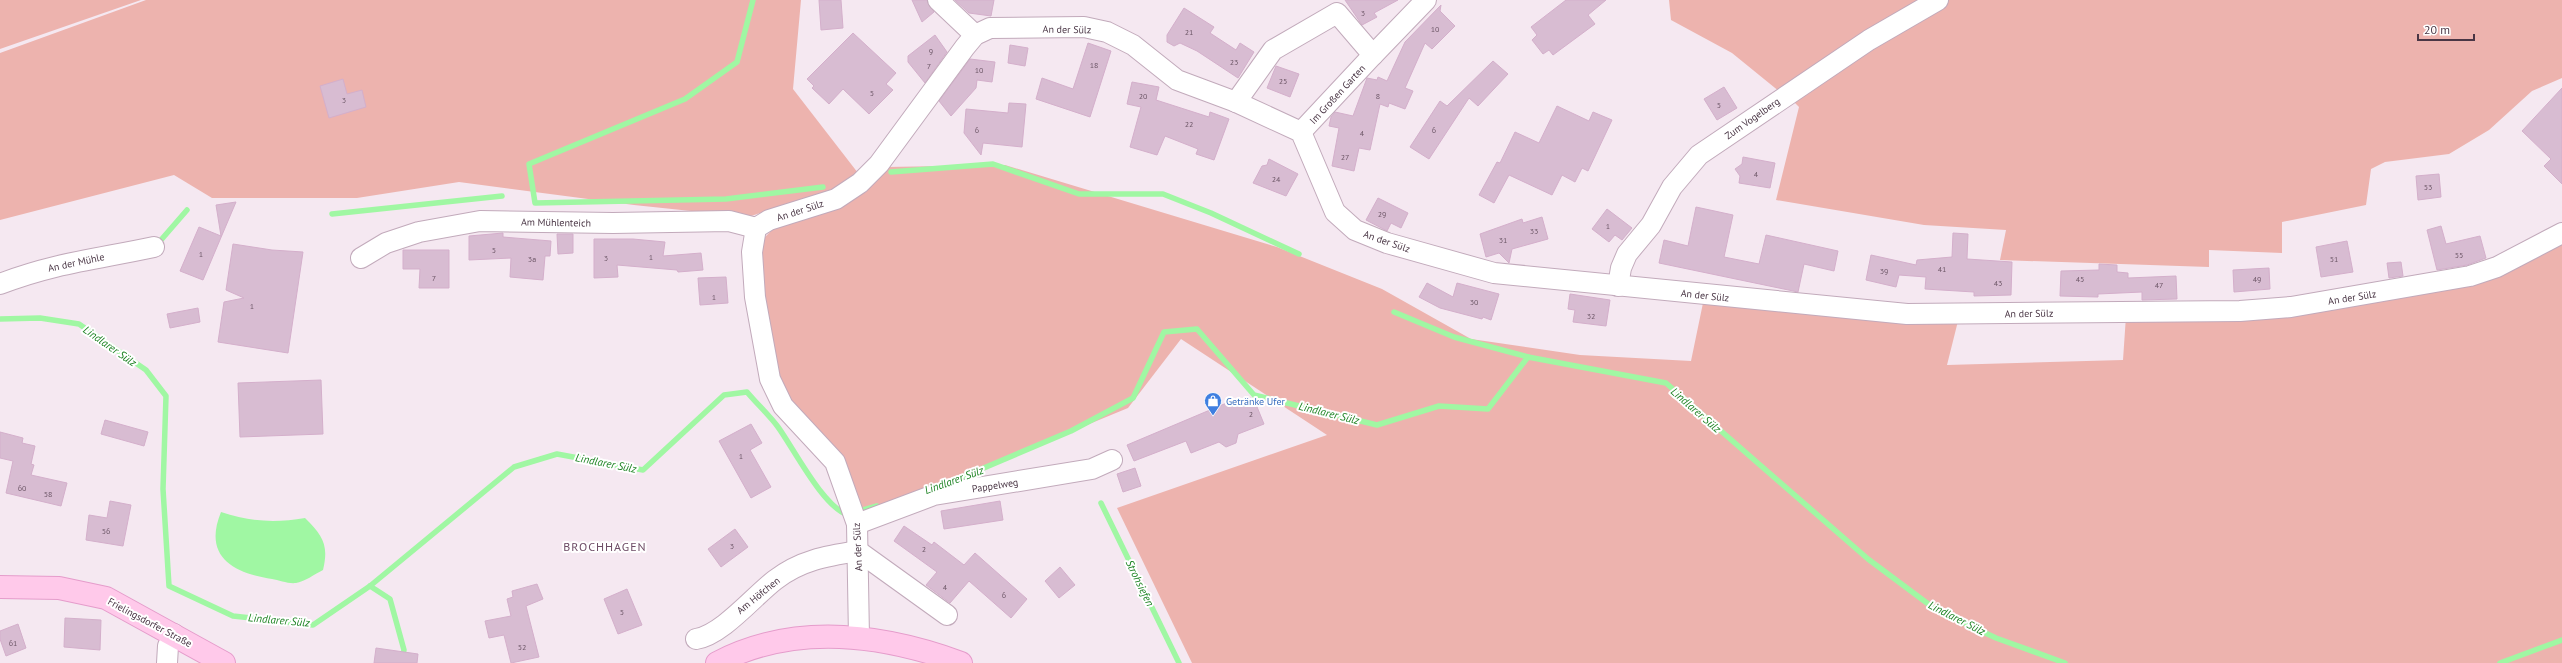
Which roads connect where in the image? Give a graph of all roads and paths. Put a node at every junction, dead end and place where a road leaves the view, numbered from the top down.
1 (938, 0) edge
2 (1426, 0) edge
3 (1938, 0) edge
4 (1334, 6) edge
5 (975, 35) junction
6 (1373, 55) junction
7 (1236, 102) junction
8 (1301, 132) junction
9 (756, 228) junction
10 (2562, 232) edge
11 (154, 247) dead end
12 (361, 258) dead end
13 (0, 284) edge
14 (1618, 286) junction
15 (1112, 460) dead end
16 (857, 524) junction
17 (858, 551) junction
18 (0, 587) edge
19 (947, 615) dead end
20 (174, 634) junction
21 (859, 638) junction
22 (696, 639) dead end
23 (167, 663) edge
24 (224, 663) edge
25 (717, 663) edge
26 (961, 663) edge

1 - 5 street
2 - 6 street, Im Großen Garten
3 - 14 street, Zum Vogelberg
4 - 6 street, Im Großen Garten
4 - 7 street, Im Großen Garten
5 - 7 street, An der Sülz
5 - 9 street, An der Sülz
6 - 8 street, Im Großen Garten
7 - 8 street, An der Sülz
8 - 14 street, An der Sülz
9 - 12 street, Am Mühlenteich
9 - 16 street, An der Sülz
10 - 14 street, An der Sülz
11 - 13 street, An der Mühle
15 - 16 street, Pappelweg
16 - 17 street, An der Sülz
17 - 19 street
17 - 21 street, An der Sülz
17 - 22 street, Am Höfchen
18 - 20 main road, Frielingsdorfer Straße
20 - 23 street
20 - 24 main road, Frielingsdorfer Straße
21 - 25 main road
21 - 26 main road

